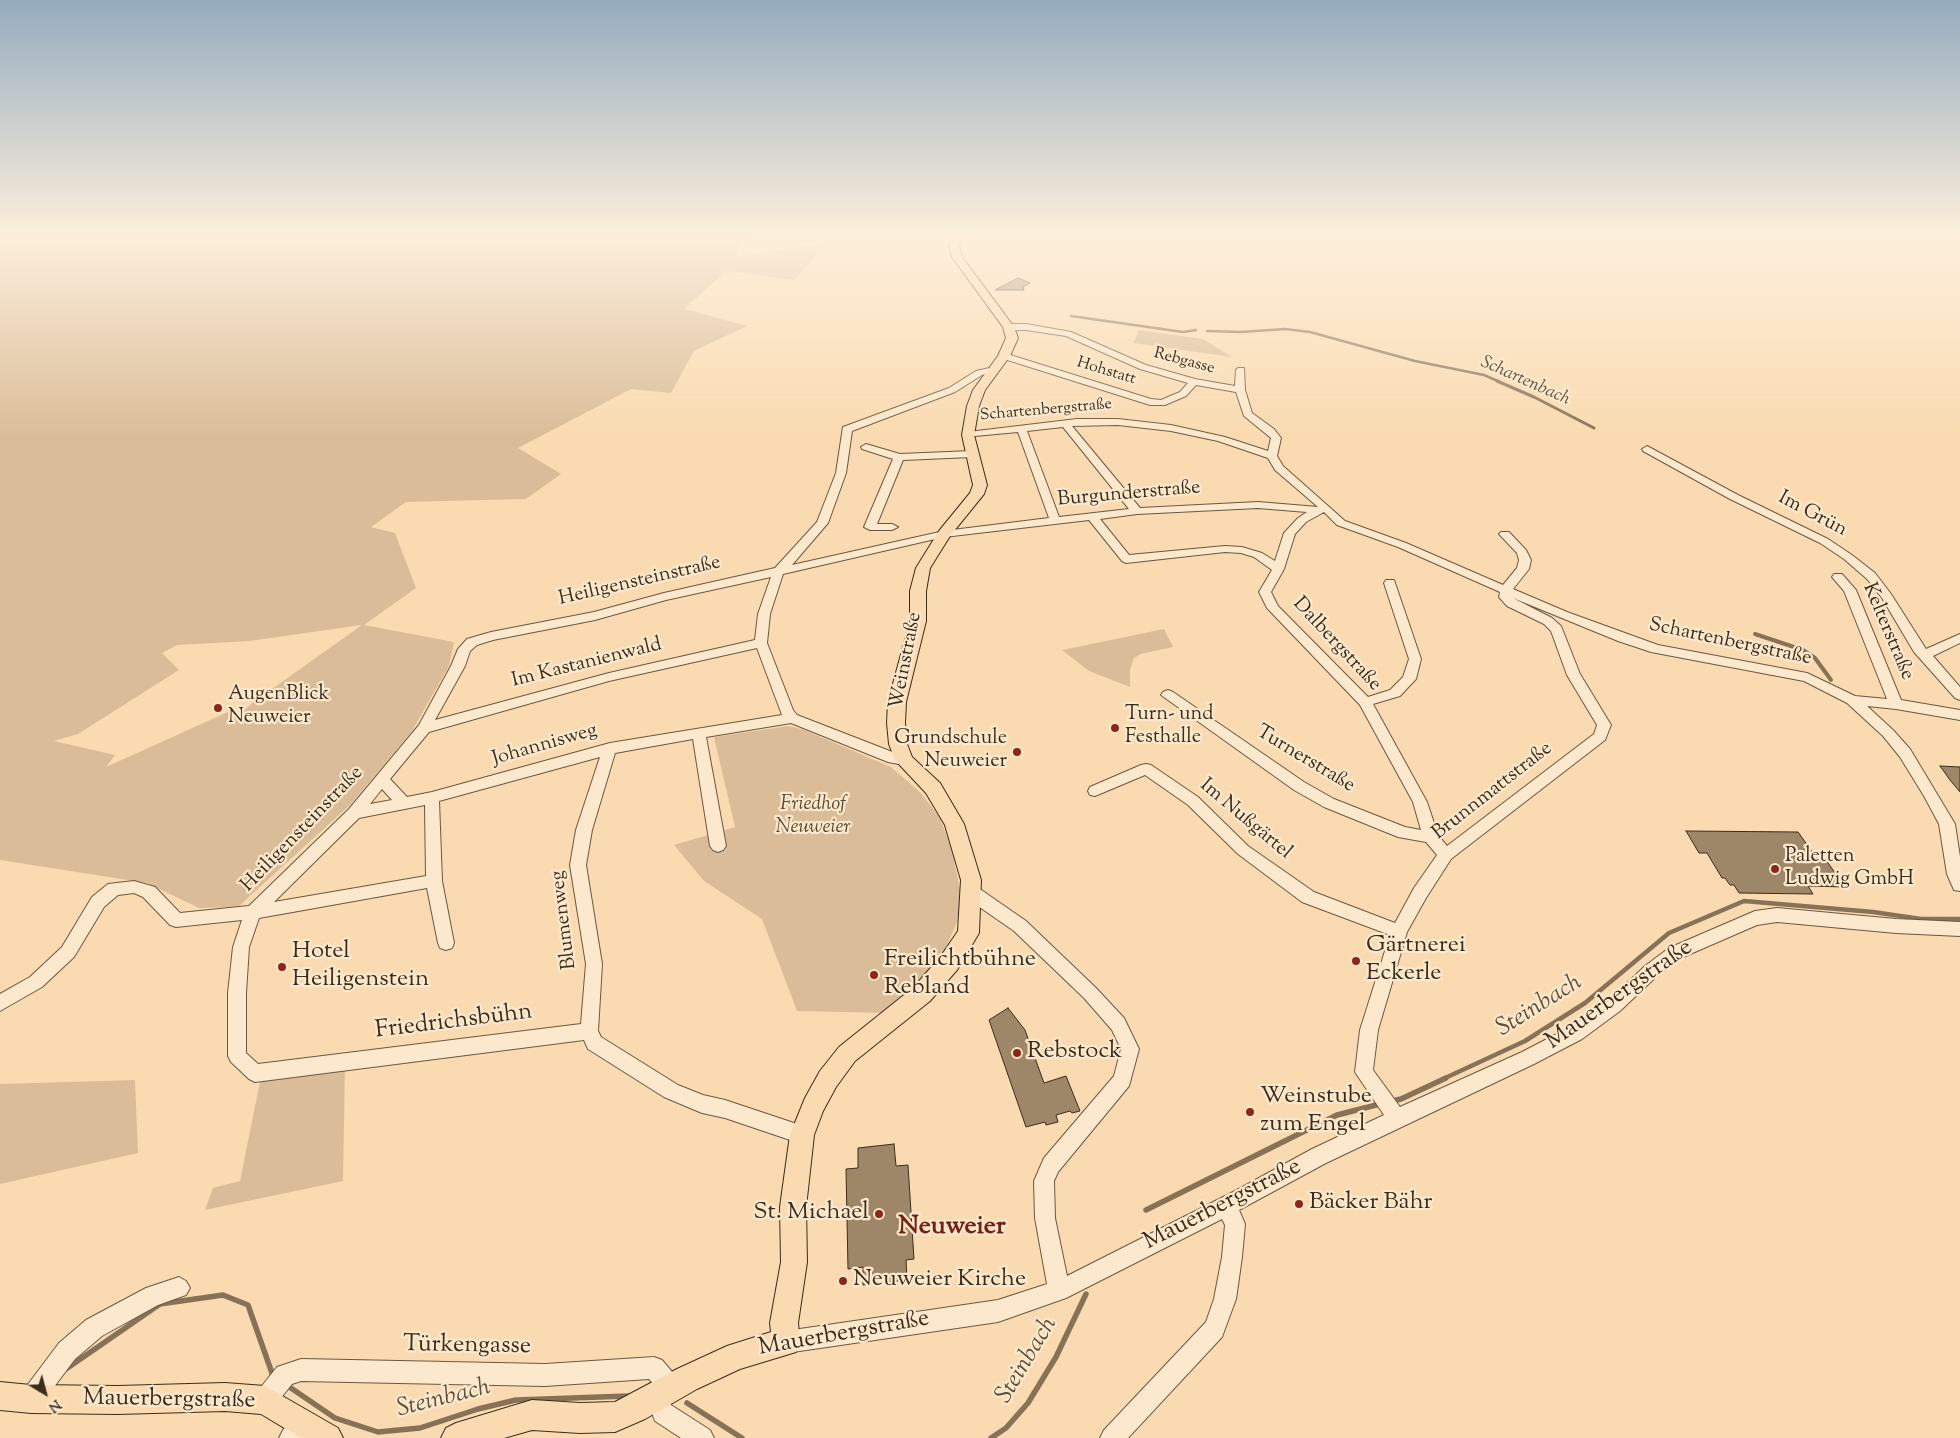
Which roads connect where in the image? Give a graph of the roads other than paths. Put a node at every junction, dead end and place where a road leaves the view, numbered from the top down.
1 (991, 303) edge
2 (1008, 327) junction
3 (1004, 356) junction
4 (994, 370) junction
5 (1241, 370) dead end
6 (1194, 382) junction
7 (1240, 390) junction
8 (1066, 424) junction
9 (1021, 428) junction
10 (968, 435) junction
11 (866, 446) dead end
12 (1647, 449) dead end
13 (972, 454) junction
14 (899, 456) junction
15 (1272, 456) junction
16 (1321, 510) junction
17 (1137, 511) junction
18 (1092, 516) junction
19 (1055, 520) junction
20 (892, 527) dead end
21 (944, 534) junction
22 (1505, 534) dead end
23 (1278, 569) junction
24 (778, 572) junction
25 (1838, 577) dead end
26 (1390, 583) dead end
27 (1506, 589) junction
28 (1960, 638) edge
29 (761, 643) junction
30 (1924, 655) junction
31 (1168, 694) dead end
32 (1960, 695) edge
33 (1852, 700) junction
34 (1365, 702) junction
35 (1896, 704) junction
36 (1960, 714) edge
37 (792, 718) junction
38 (424, 728) junction
39 (699, 734) junction
40 (610, 748) junction
41 (904, 760) junction
42 (381, 779) junction
43 (1095, 791) dead end
44 (432, 798) junction
45 (404, 803) junction
46 (354, 813) junction
47 (1432, 837) junction
48 (718, 846) dead end
49 (1446, 855) junction
50 (434, 881) junction
51 (1960, 885) edge
52 (971, 892) junction
53 (253, 912) junction
54 (1960, 929) edge
55 (1399, 931) junction
56 (446, 943) dead end
57 (0, 1003) edge
58 (589, 1031) junction
59 (1397, 1118) junction
60 (802, 1135) junction
61 (1226, 1205) junction
62 (178, 1288) dead end
63 (1059, 1291) junction
64 (786, 1342) junction
65 (67, 1351) joint
66 (275, 1388) junction
67 (664, 1393) junction
68 (0, 1396) edge
69 (31, 1399) junction
70 (308, 1433) edge
71 (456, 1438) edge
72 (702, 1438) edge
73 (1112, 1438) edge

1 - 2 main road
2 - 3 main road, Weinstraße
2 - 6 street, Rebgasse
3 - 4 main road, Weinstraße
3 - 6 street, Hohstatt
4 - 10 main road, Weinstraße
4 - 24 street
5 - 7 street
6 - 7 street, Rebgasse
7 - 15 street
8 - 9 street, Schartenbergstraße
8 - 15 street, Schartenbergstraße
8 - 17 street
9 - 10 street, Schartenbergstraße
9 - 19 street
10 - 13 main road, Weinstraße
11 - 14 street
12 - 30 street, Im Grün
13 - 14 street
13 - 21 main road, Weinstraße
14 - 20 street
15 - 16 street, Schartenbergstraße
16 - 17 street, Burgunderstraße
16 - 23 street, Dalbergstraße
16 - 27 street, Schartenbergstraße
17 - 18 street, Burgunderstraße
18 - 19 street, Burgunderstraße
18 - 23 street
19 - 21 street, Burgunderstraße
21 - 24 street, Heiligensteinstraße
21 - 41 main road, Weinstraße
22 - 27 street
23 - 34 street, Dalbergstraße
24 - 29 street
24 - 38 street, Heiligensteinstraße
25 - 35 street, Kelterstraße
26 - 34 street
27 - 33 street, Schartenbergstraße
27 - 49 street, Brunnmattstraße
28 - 30 street
29 - 37 street
29 - 38 street, Im Kastanienwald
30 - 32 street, Im Grün
31 - 47 street, Turnerstraße
33 - 35 street, Kelterstraße
33 - 51 street, Schartenbergstraße
34 - 47 street, Dalbergstraße
35 - 36 street, Kelterstraße
37 - 39 street, Johannisweg
37 - 41 street
38 - 42 street, Heiligensteinstraße
39 - 40 street, Johannisweg
39 - 48 street
40 - 44 street, Johannisweg
40 - 58 street, Blumenweg
41 - 52 main road, Weinstraße
42 - 45 street
42 - 46 street, Heiligensteinstraße
43 - 55 street, Im Nußgärtel
44 - 45 street, Johannisweg
44 - 50 street
45 - 46 street, Johannisweg
46 - 53 street, Heiligensteinstraße
47 - 49 street, Dalbergstraße
49 - 55 street, Brunnmattstraße
50 - 53 street
50 - 56 street
52 - 60 main road, Weinstraße
52 - 63 street
53 - 57 street, Heiligensteinstraße
53 - 58 street, Friedrichsbühn
54 - 59 street, Mauerbergstraße
55 - 59 street, Brunnmattstraße
58 - 60 street
59 - 61 street, Mauerbergstraße
60 - 64 main road, Weinstraße
61 - 63 street, Mauerbergstraße
61 - 73 street
62 - 65 street
63 - 64 street, Mauerbergstraße
64 - 67 main road, Mauerbergstraße
65 - 69 street
66 - 67 street, Türkengasse
66 - 69 main road, Mauerbergstraße
66 - 70 main road, Mauerbergstraße
67 - 71 main road, Mauerbergstraße
67 - 72 street
68 - 69 main road, Mauerbergstraße

